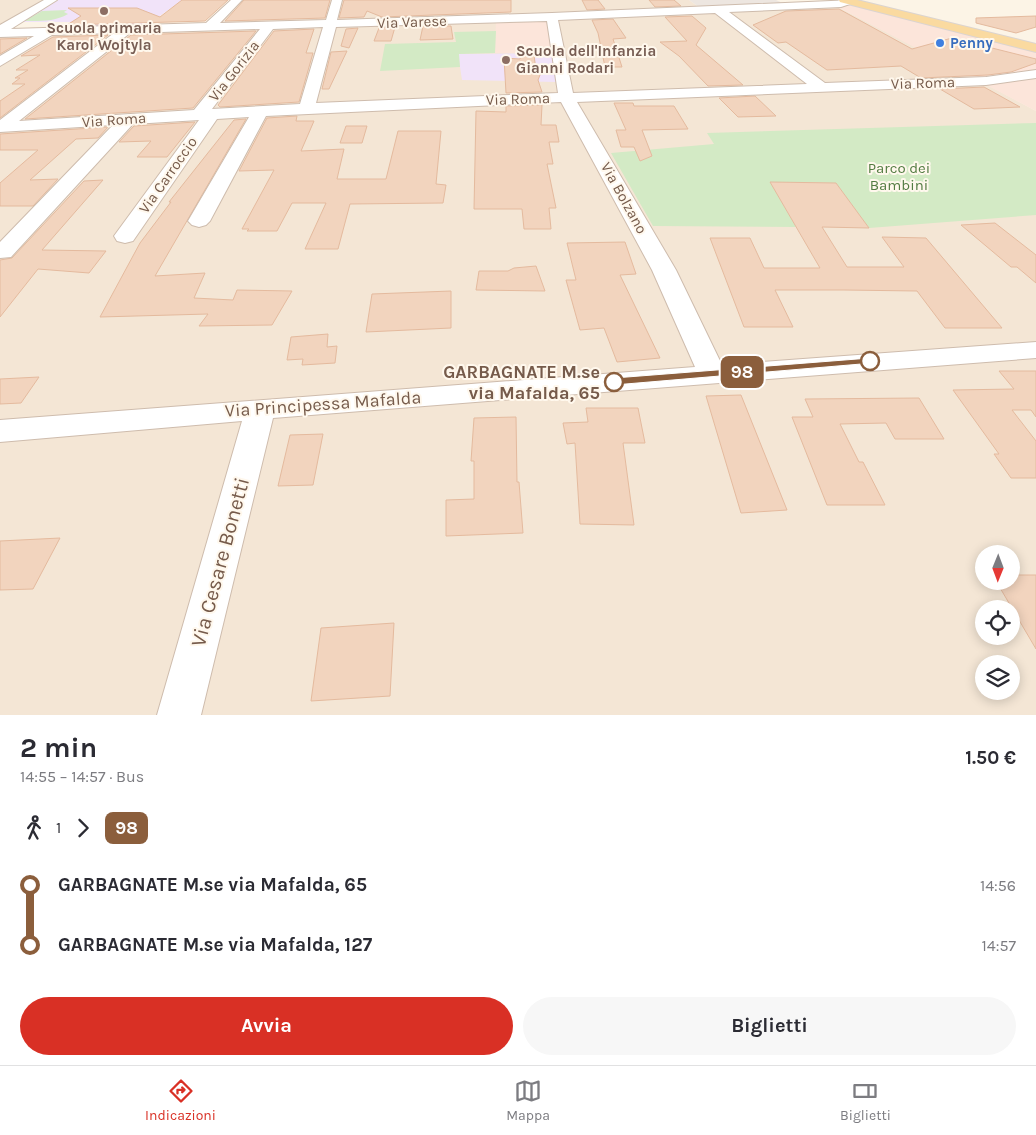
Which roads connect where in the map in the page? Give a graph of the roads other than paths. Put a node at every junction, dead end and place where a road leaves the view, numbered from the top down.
1 (52, 0) edge
2 (237, 0) edge
3 (337, 0) edge
4 (621, 0) edge
5 (687, 0) edge
6 (847, 1) edge
7 (702, 10) junction
8 (718, 10) junction
9 (637, 14) junction
10 (552, 17) junction
11 (331, 25) junction
12 (269, 26) junction
13 (208, 28) junction
14 (4, 30) edge
15 (126, 30) junction
16 (50, 32) junction
17 (1036, 47) edge
18 (0, 62) edge
19 (1036, 74) edge
20 (822, 87) junction
21 (566, 98) junction
22 (307, 108) junction
23 (260, 111) junction
24 (206, 114) junction
25 (128, 119) junction
26 (0, 127) edge
27 (199, 221) dead end
28 (125, 236) dead end
29 (3, 252) dead end
30 (1036, 350) edge
31 (712, 374) junction
32 (260, 409) junction
33 (0, 431) edge
34 (179, 715) edge

1 - 14 street
2 - 13 street
3 - 11 street
4 - 9 street
5 - 7 street
6 - 8 street, Via Varese
6 - 17 main road
7 - 8 street, Via Varese
7 - 9 street, Via Varese
8 - 20 street
9 - 10 street, Via Varese
10 - 11 street, Via Varese
10 - 21 street, Via Bolzano
11 - 12 street, Via Varese
11 - 22 street
12 - 13 street, Via Varese
12 - 24 street, Via Gorizia
13 - 15 street, Via Varese
14 - 16 street, Via Varese
15 - 16 street, Via Varese
15 - 26 street
16 - 18 street
19 - 20 street, Via Roma
20 - 21 street, Via Roma
21 - 22 street, Via Roma
21 - 31 street, Via Bolzano
22 - 23 street, Via Roma
23 - 24 street, Via Roma
23 - 27 street
24 - 25 street, Via Roma
24 - 28 street, Via Carroccio
25 - 26 street, Via Roma
25 - 29 street
30 - 31 street, Via Principessa Mafalda
31 - 32 street, Via Principessa Mafalda
32 - 33 street, Via Principessa Mafalda
32 - 34 street, Via Cesare Bonetti

